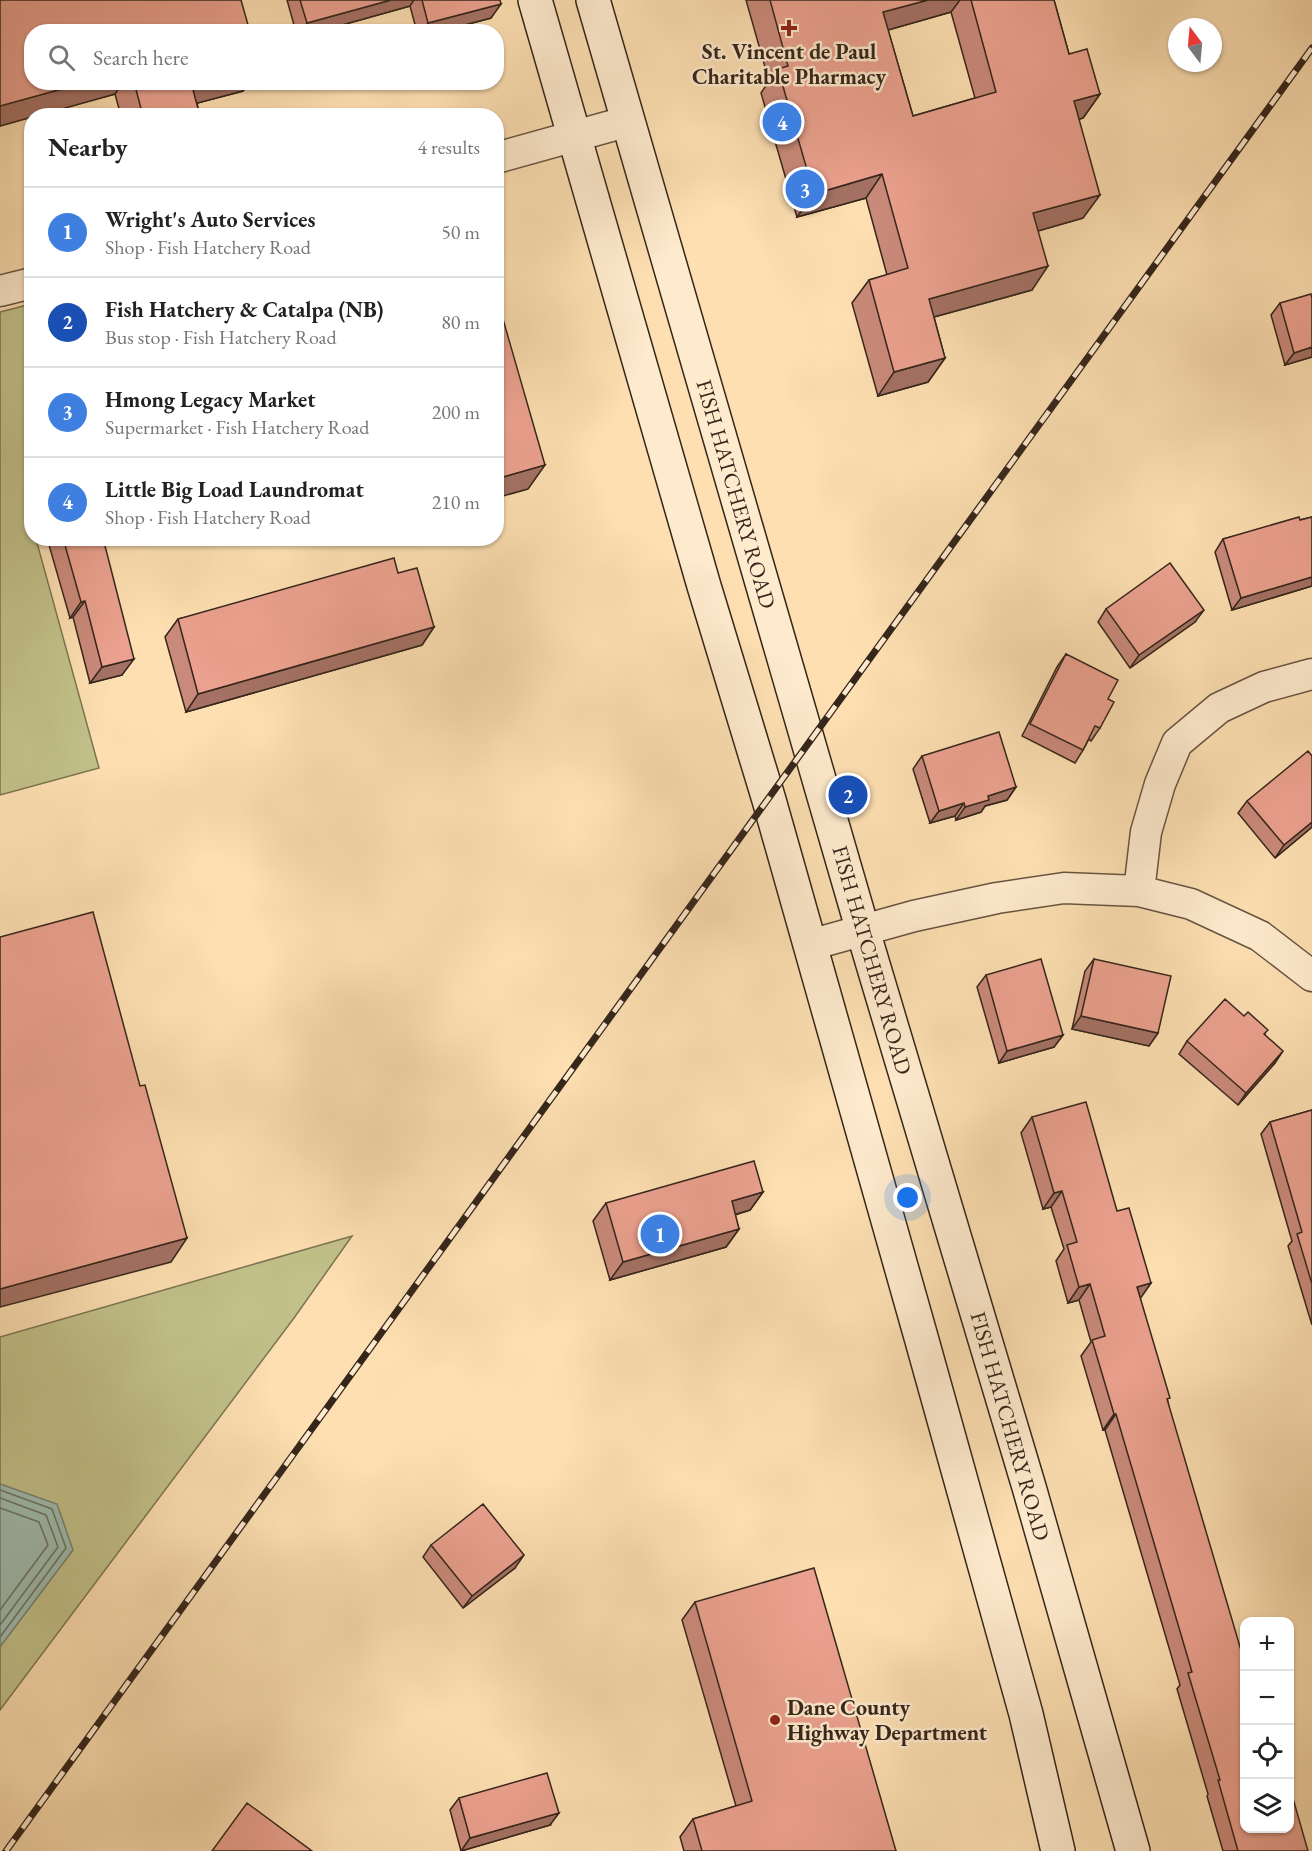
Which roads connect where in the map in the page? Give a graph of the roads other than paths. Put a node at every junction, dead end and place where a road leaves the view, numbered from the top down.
1 (535, 0) edge
2 (593, 0) edge
3 (628, 121) junction
4 (573, 136) junction
5 (504, 156) edge
6 (24, 285) edge
7 (0, 291) edge
8 (1312, 674) edge
9 (1139, 891) junction
10 (863, 931) junction
11 (810, 945) junction
12 (1312, 976) edge
13 (1058, 1851) edge
14 (1133, 1851) edge

1 - 4 main road
2 - 3 main road, FISH HATCHERY ROAD
3 - 4 street
3 - 10 main road, FISH HATCHERY ROAD
4 - 5 street
4 - 11 main road
6 - 7 street
8 - 9 street
9 - 10 street
9 - 12 street
10 - 11 street
10 - 14 main road, FISH HATCHERY ROAD
11 - 13 main road

